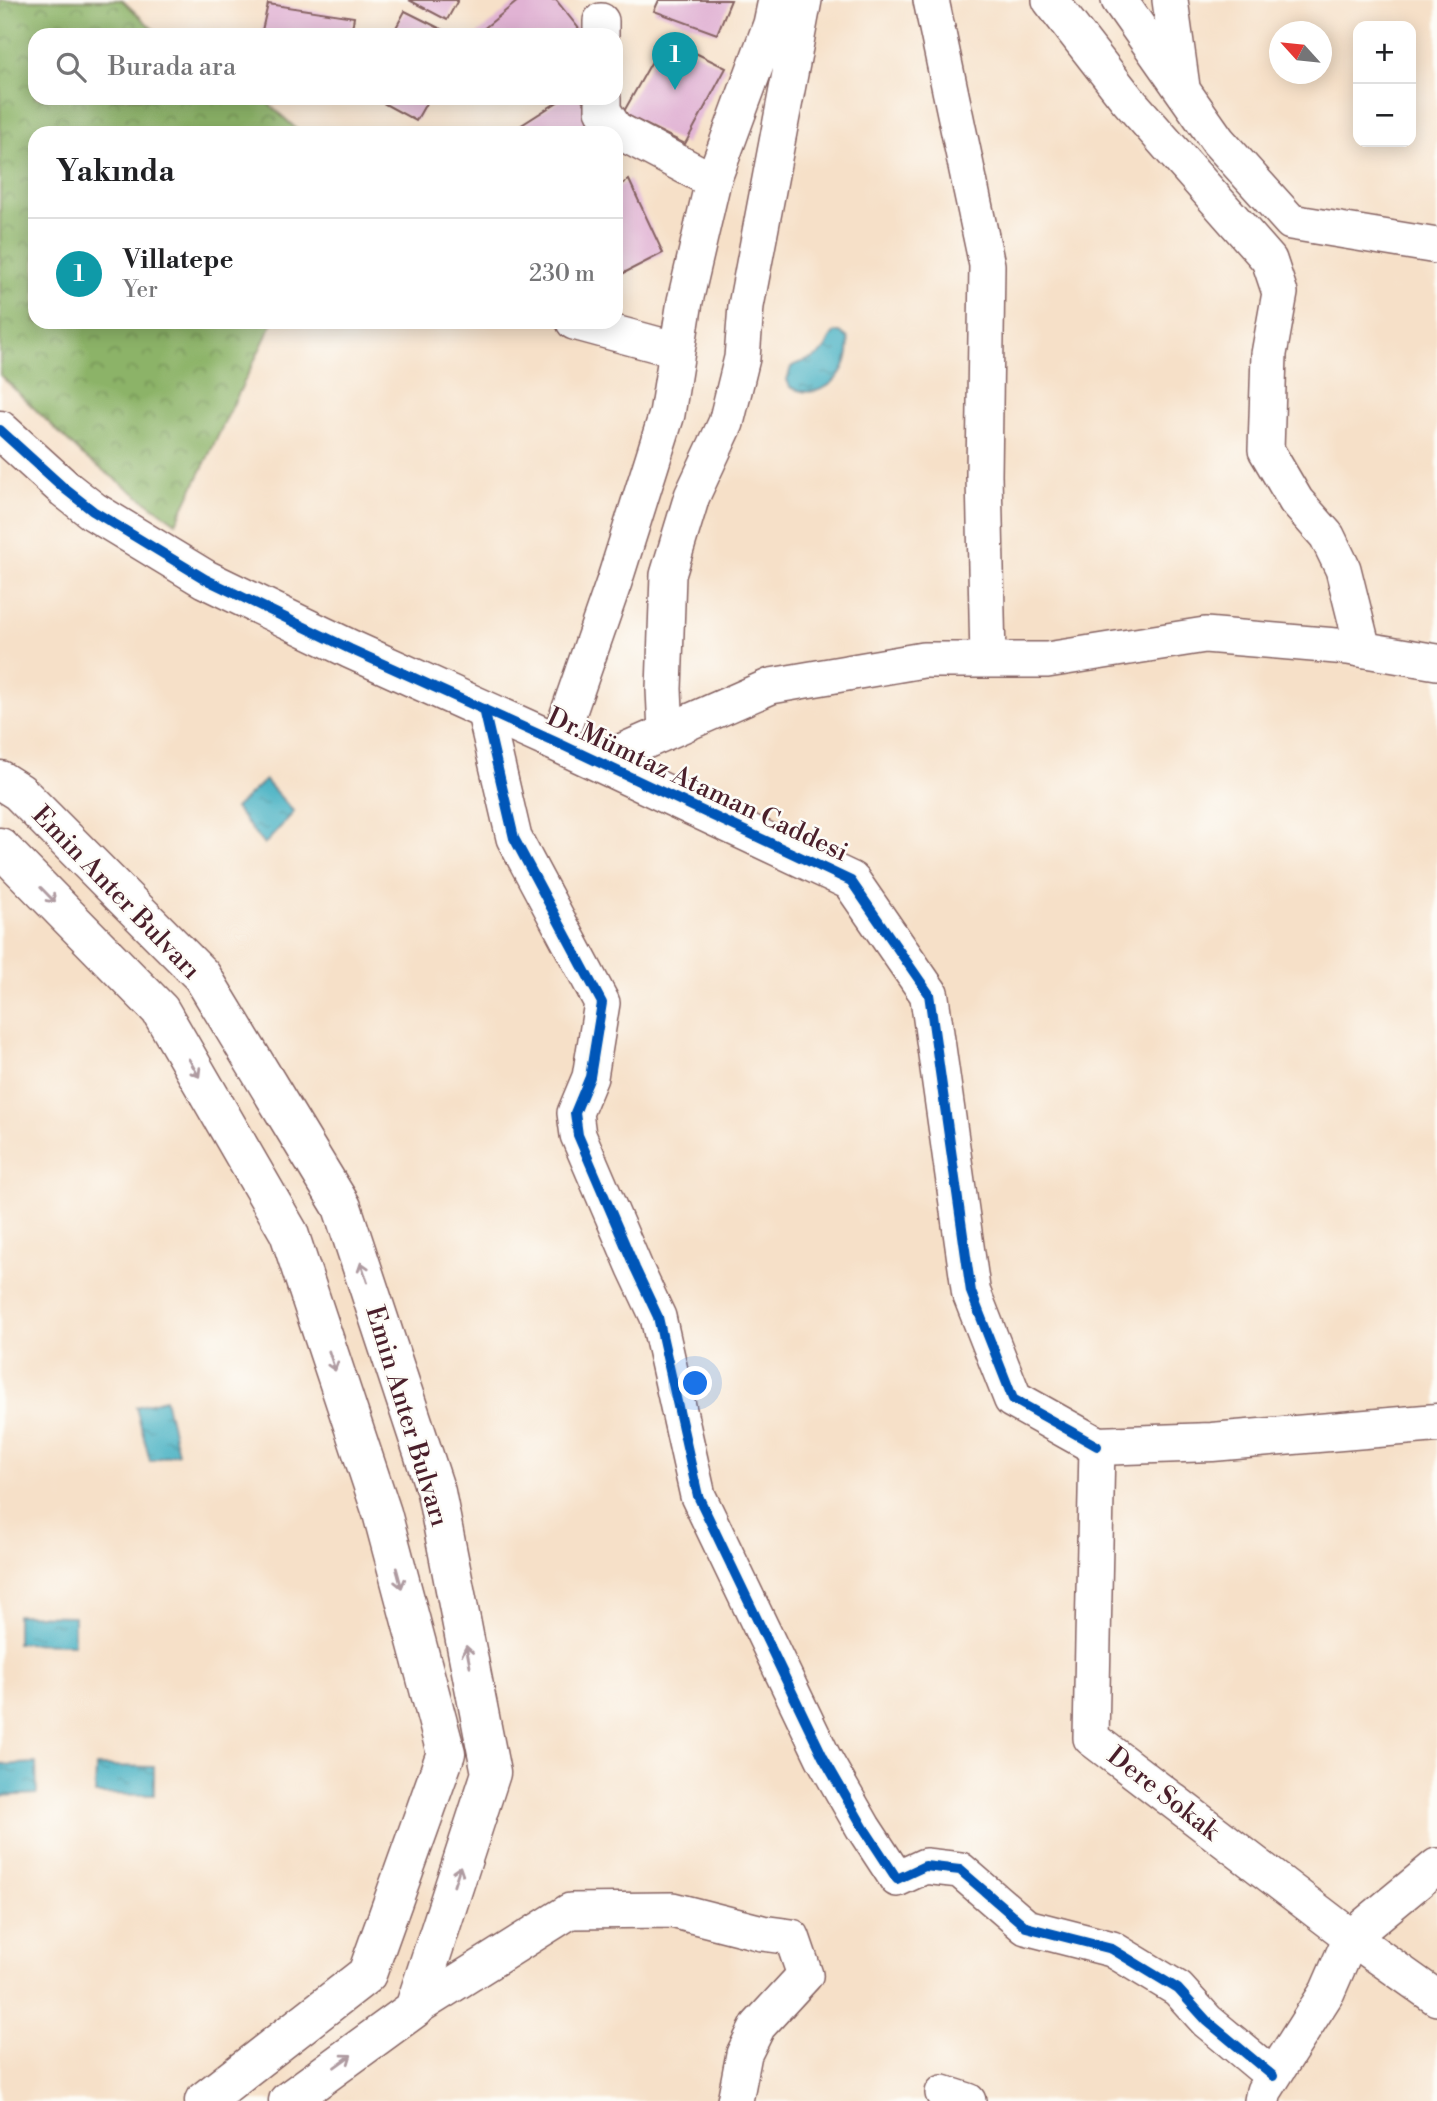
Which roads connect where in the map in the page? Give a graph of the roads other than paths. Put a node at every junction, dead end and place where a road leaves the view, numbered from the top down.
1 (776, 0) edge
2 (804, 0) edge
3 (931, 0) edge
4 (1050, 0) edge
5 (1119, 0) edge
6 (1170, 0) edge
7 (1183, 92) junction
8 (603, 105) edge
9 (613, 126) edge
10 (623, 133) edge
11 (712, 181) junction
12 (1437, 246) edge
13 (600, 329) edge
14 (677, 350) junction
15 (0, 430) edge
16 (1363, 649) junction
17 (988, 660) junction
18 (1437, 662) edge
19 (484, 709) junction
20 (666, 732) junction
21 (558, 743) junction
22 (598, 762) junction
23 (0, 780) edge
24 (0, 847) edge
25 (1437, 1423) edge
26 (1097, 1446) junction
27 (1437, 1866) edge
28 (1350, 1937) junction
29 (1437, 1998) edge
30 (414, 2008) junction
31 (1268, 2089) edge
32 (205, 2101) edge
33 (288, 2101) edge
34 (735, 2101) edge

1 - 11 street
2 - 20 street
3 - 17 street
4 - 16 street
5 - 7 street
6 - 7 street
7 - 12 street
8 - 9 street
10 - 11 street
11 - 14 street
13 - 14 street
14 - 21 street
15 - 19 main road, Dr.Mümtaz Ataman Caddesi
16 - 17 street
16 - 18 street
17 - 20 street
19 - 21 main road, Dr.Mümtaz Ataman Caddesi
19 - 31 street
20 - 22 street
21 - 22 main road, Dr.Mümtaz Ataman Caddesi
22 - 26 main road, Dr.Mümtaz Ataman Caddesi
30 -> 23 main road, Emin Anter Bulvarı
24 -> 32 main road, Emin Anter Bulvarı
25 - 26 main road
26 - 28 street, Dere Sokak
27 - 28 street
28 - 29 street, Dere Sokak
28 - 31 street
33 -> 30 main road
30 - 34 street

